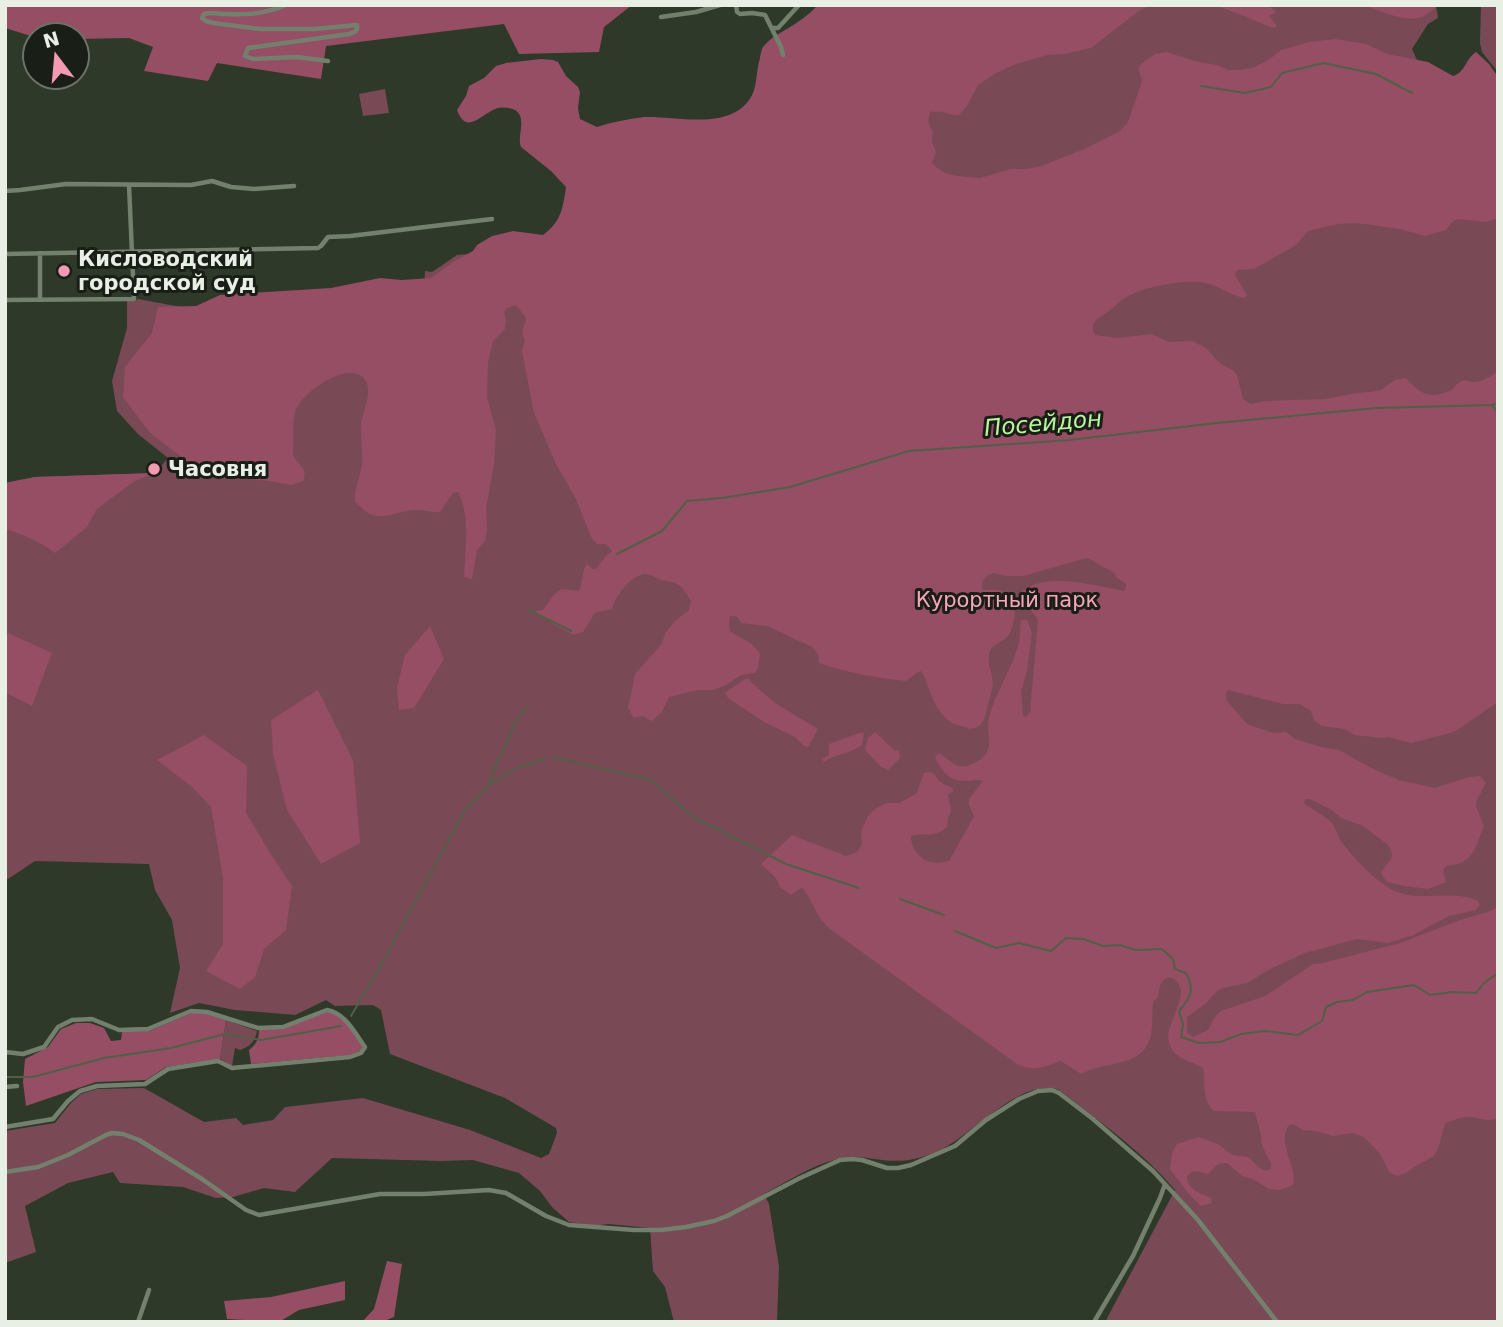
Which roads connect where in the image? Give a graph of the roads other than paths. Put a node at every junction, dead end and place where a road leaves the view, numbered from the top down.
1 (286, 5) edge
2 (720, 5) edge
3 (736, 5) edge
4 (799, 5) edge
5 (661, 16) dead end
6 (772, 28) junction
7 (783, 55) dead end
8 (328, 61) dead end
9 (129, 185) junction
10 (294, 186) dead end
11 (5, 191) edge
12 (492, 219) dead end
13 (132, 251) junction
14 (40, 253) junction
15 (5, 254) edge
16 (5, 300) edge
17 (40, 300) junction
18 (5, 1052) edge
19 (17, 1086) dead end
20 (5, 1087) edge
21 (5, 1127) edge
22 (5, 1172) edge
23 (1165, 1183) junction
24 (149, 1290) dead end
25 (138, 1322) edge
26 (1094, 1322) edge
27 (1277, 1322) edge

1 - 8 street
2 - 5 street
3 - 6 street
4 - 6 street
6 - 7 street
9 - 10 street
9 - 11 street
9 - 13 street
12 - 13 street
13 - 14 street
13 - 17 street
14 - 15 street
14 - 17 street
16 - 17 street
18 - 21 street
19 - 20 street
22 - 23 street
23 - 26 street
23 - 27 street
24 - 25 street

